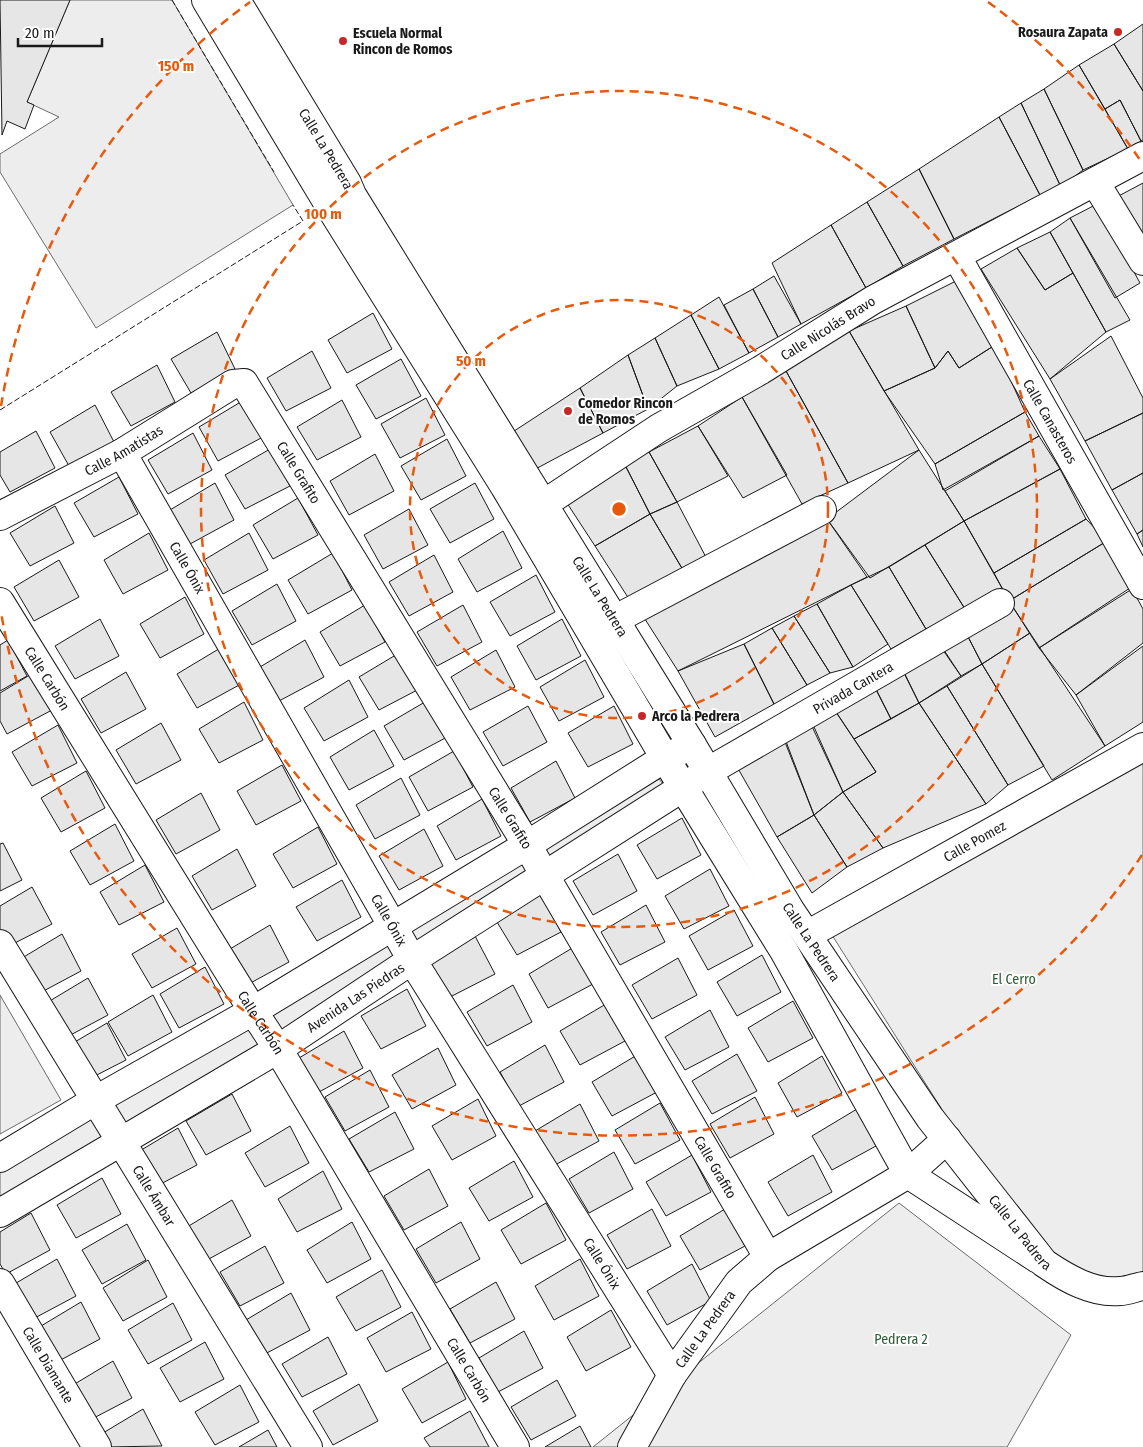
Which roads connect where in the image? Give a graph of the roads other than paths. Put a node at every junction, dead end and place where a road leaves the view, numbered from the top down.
1 (206, 0) edge
2 (236, 0) edge
3 (1143, 156) edge
4 (334, 160) junction
5 (309, 173) junction
6 (1095, 182) junction
7 (957, 257) junction
8 (1143, 261) edge
9 (244, 383) joint
10 (122, 453) junction
11 (533, 510) junction
12 (822, 510) dead end
13 (0, 516) edge
14 (1143, 585) edge
15 (0, 602) edge
16 (1000, 603) dead end
17 (614, 620) junction
18 (692, 745) junction
19 (1143, 747) edge
20 (665, 758) junction
21 (707, 772) junction
22 (684, 788) junction
23 (527, 845) junction
24 (544, 876) junction
25 (393, 926) junction
26 (807, 935) junction
27 (0, 944) edge
28 (412, 960) junction
29 (253, 1011) junction
30 (278, 1049) junction
31 (96, 1100) junction
32 (947, 1139) junction
33 (120, 1142) junction
34 (0, 1158) edge
35 (908, 1174) junction
36 (0, 1214) edge
37 (768, 1257) junction
38 (1044, 1263) junction
39 (0, 1283) edge
40 (1131, 1289) edge
41 (672, 1375) junction
42 (97, 1447) edge
43 (308, 1447) edge
44 (515, 1447) edge
45 (632, 1447) edge

1 - 5 street, Calle La Pedrera
2 - 4 street, Calle La Pedrera
3 - 6 street, Calle Nicolás Bravo
4 - 5 street
4 - 11 street, Calle La Pedrera
5 - 11 street, Calle La Pedrera
6 - 7 street, Calle Nicolás Bravo
6 - 8 street
7 - 11 street, Calle Nicolás Bravo
7 - 14 street, Calle Canasteros
9 - 10 street, Calle Amatistas
9 - 23 street, Calle Grafito
10 - 13 street, Calle Amatistas
10 - 25 street, Calle Ónix
11 - 17 street, Calle La Pedrera
11 - 20 street, Calle La Pedrera
12 - 17 street
15 - 29 street, Calle Carbón
16 - 21 street, Privada Cantera
17 - 18 street, Calle La Pedrera
18 - 20 street
18 - 21 street, Calle La Pedrera
19 - 26 street, Calle Pomez
20 - 22 street, Calle La Pedrera
20 - 23 street
21 - 22 street, Avenida Las Piedras
21 - 26 street, Calle La Pedrera
22 - 24 street, Avenida Las Piedras
22 - 35 street, Calle La Pedrera
23 - 24 street, Calle Grafito
23 - 25 street
24 - 28 street, Avenida Las Piedras
24 - 37 street, Calle Grafito
25 - 28 street, Calle Ónix
25 - 29 street
26 - 32 street, Calle La Pedrera
27 - 31 street, Calle Ámbar
28 - 30 street, Avenida Las Piedras
28 - 41 street, Calle Ónix
29 - 30 street, Calle Carbón
29 - 31 street
30 - 33 street, Avenida Las Piedras
30 - 44 street, Calle Carbón
31 - 33 street, Calle Ámbar
31 - 34 street
32 - 35 street, Calle La Pedrera
32 - 38 street, Calle La Padrera
33 - 36 street, Avenida Las Piedras
33 - 43 street, Calle Ámbar
35 - 37 street, Calle La Pedrera
35 - 38 street
37 - 41 street, Calle La Pedrera
38 - 40 street, Calle La Padrera
39 - 42 street, Calle Diamante
41 - 45 street, Calle La Pedrera

